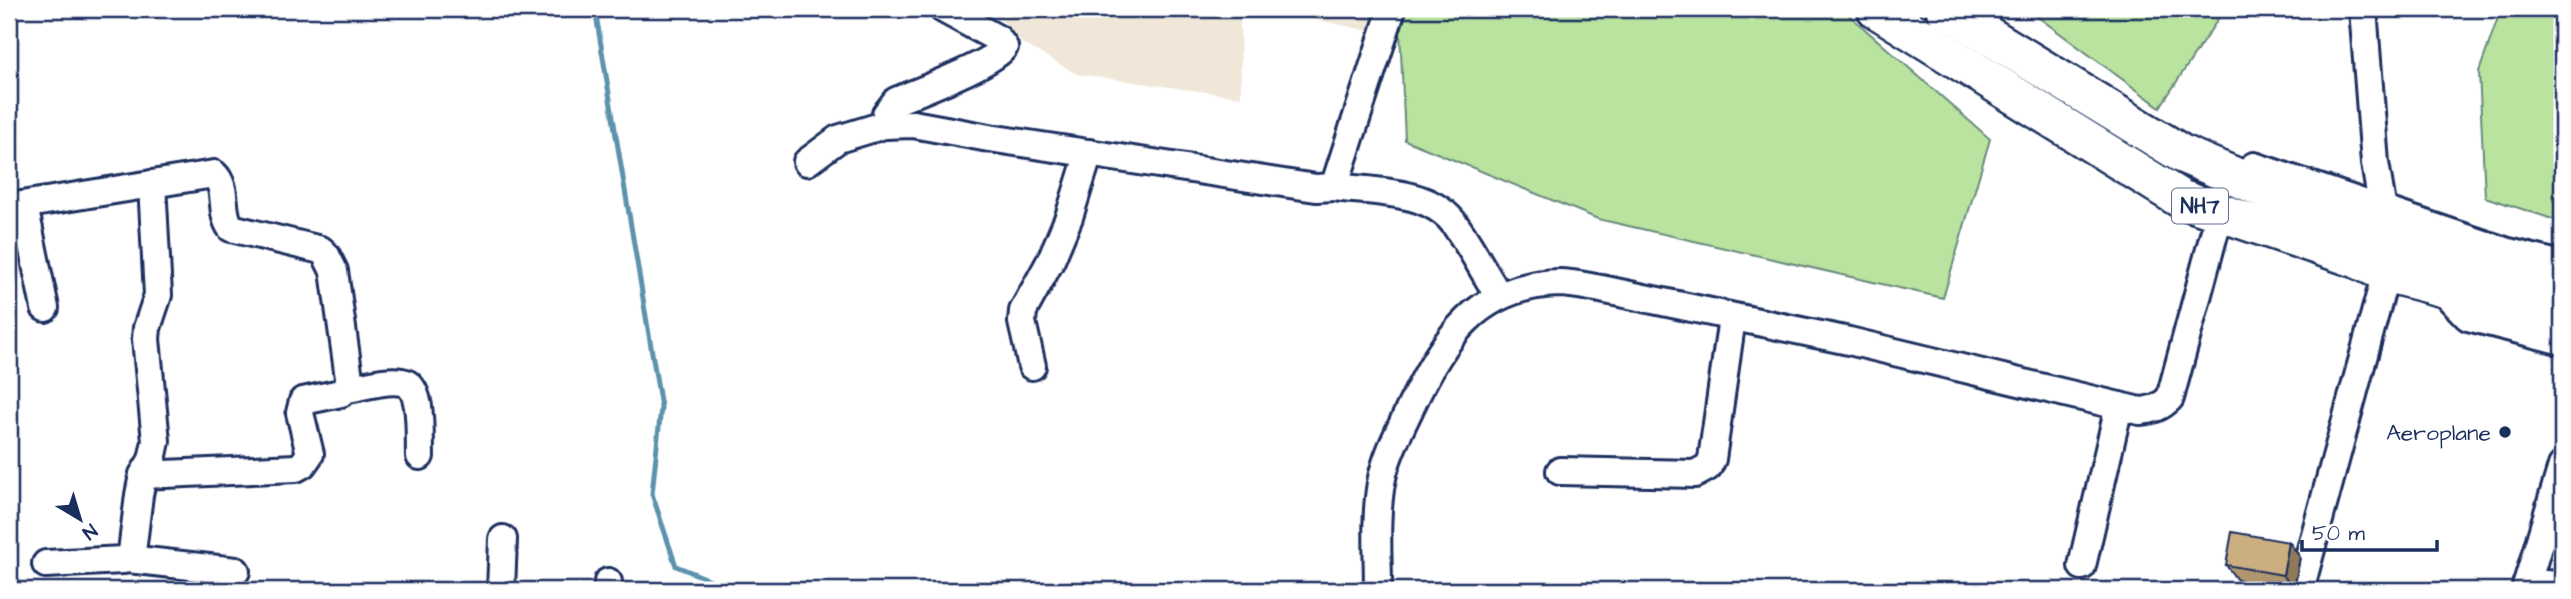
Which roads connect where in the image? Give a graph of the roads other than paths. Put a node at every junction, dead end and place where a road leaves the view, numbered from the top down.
1 (943, 9) edge
2 (1392, 9) edge
3 (1877, 9) edge
4 (1945, 9) edge
5 (2363, 9) edge
6 (884, 125) junction
7 (1089, 153) junction
8 (807, 162) dead end
9 (152, 184) junction
10 (1334, 187) junction
11 (16, 206) edge
12 (2220, 212) junction
13 (2385, 241) junction
14 (2562, 265) edge
15 (2442, 274) junction
16 (2562, 292) edge
17 (1499, 296) junction
18 (45, 308) dead end
19 (1732, 318) junction
20 (2562, 319) edge
21 (2562, 341) edge
22 (1032, 366) dead end
23 (348, 389) junction
24 (2119, 405) junction
25 (420, 456) dead end
26 (2562, 466) edge
27 (1560, 471) dead end
28 (143, 475) junction
29 (503, 539) dead end
30 (128, 559) junction
31 (46, 564) dead end
32 (2082, 566) dead end
33 (236, 571) dead end
34 (2562, 585) edge
35 (2526, 586) edge
36 (501, 590) edge
37 (1378, 590) edge
38 (2300, 590) edge

1 - 6 street
2 - 10 street
3 - 12 highway, NH7
4 - 13 highway, NH7
5 - 13 street
6 - 7 street
6 - 8 street
7 - 10 street
7 - 22 street
9 - 11 street
9 - 23 street
9 - 28 street
10 - 17 street
11 - 18 street
12 - 13 highway, NH7
12 - 24 street
13 - 14 street
13 - 15 highway, NH7
13 - 38 street
15 - 16 highway, NH7
15 - 20 highway, NH7
15 - 21 street
17 - 19 street
17 - 37 street
19 - 24 street
19 - 27 street
23 - 25 street
23 - 28 street
24 - 32 street
26 - 35 street
28 - 30 street
29 - 36 street
30 - 31 street
30 - 33 street
34 - 35 street

